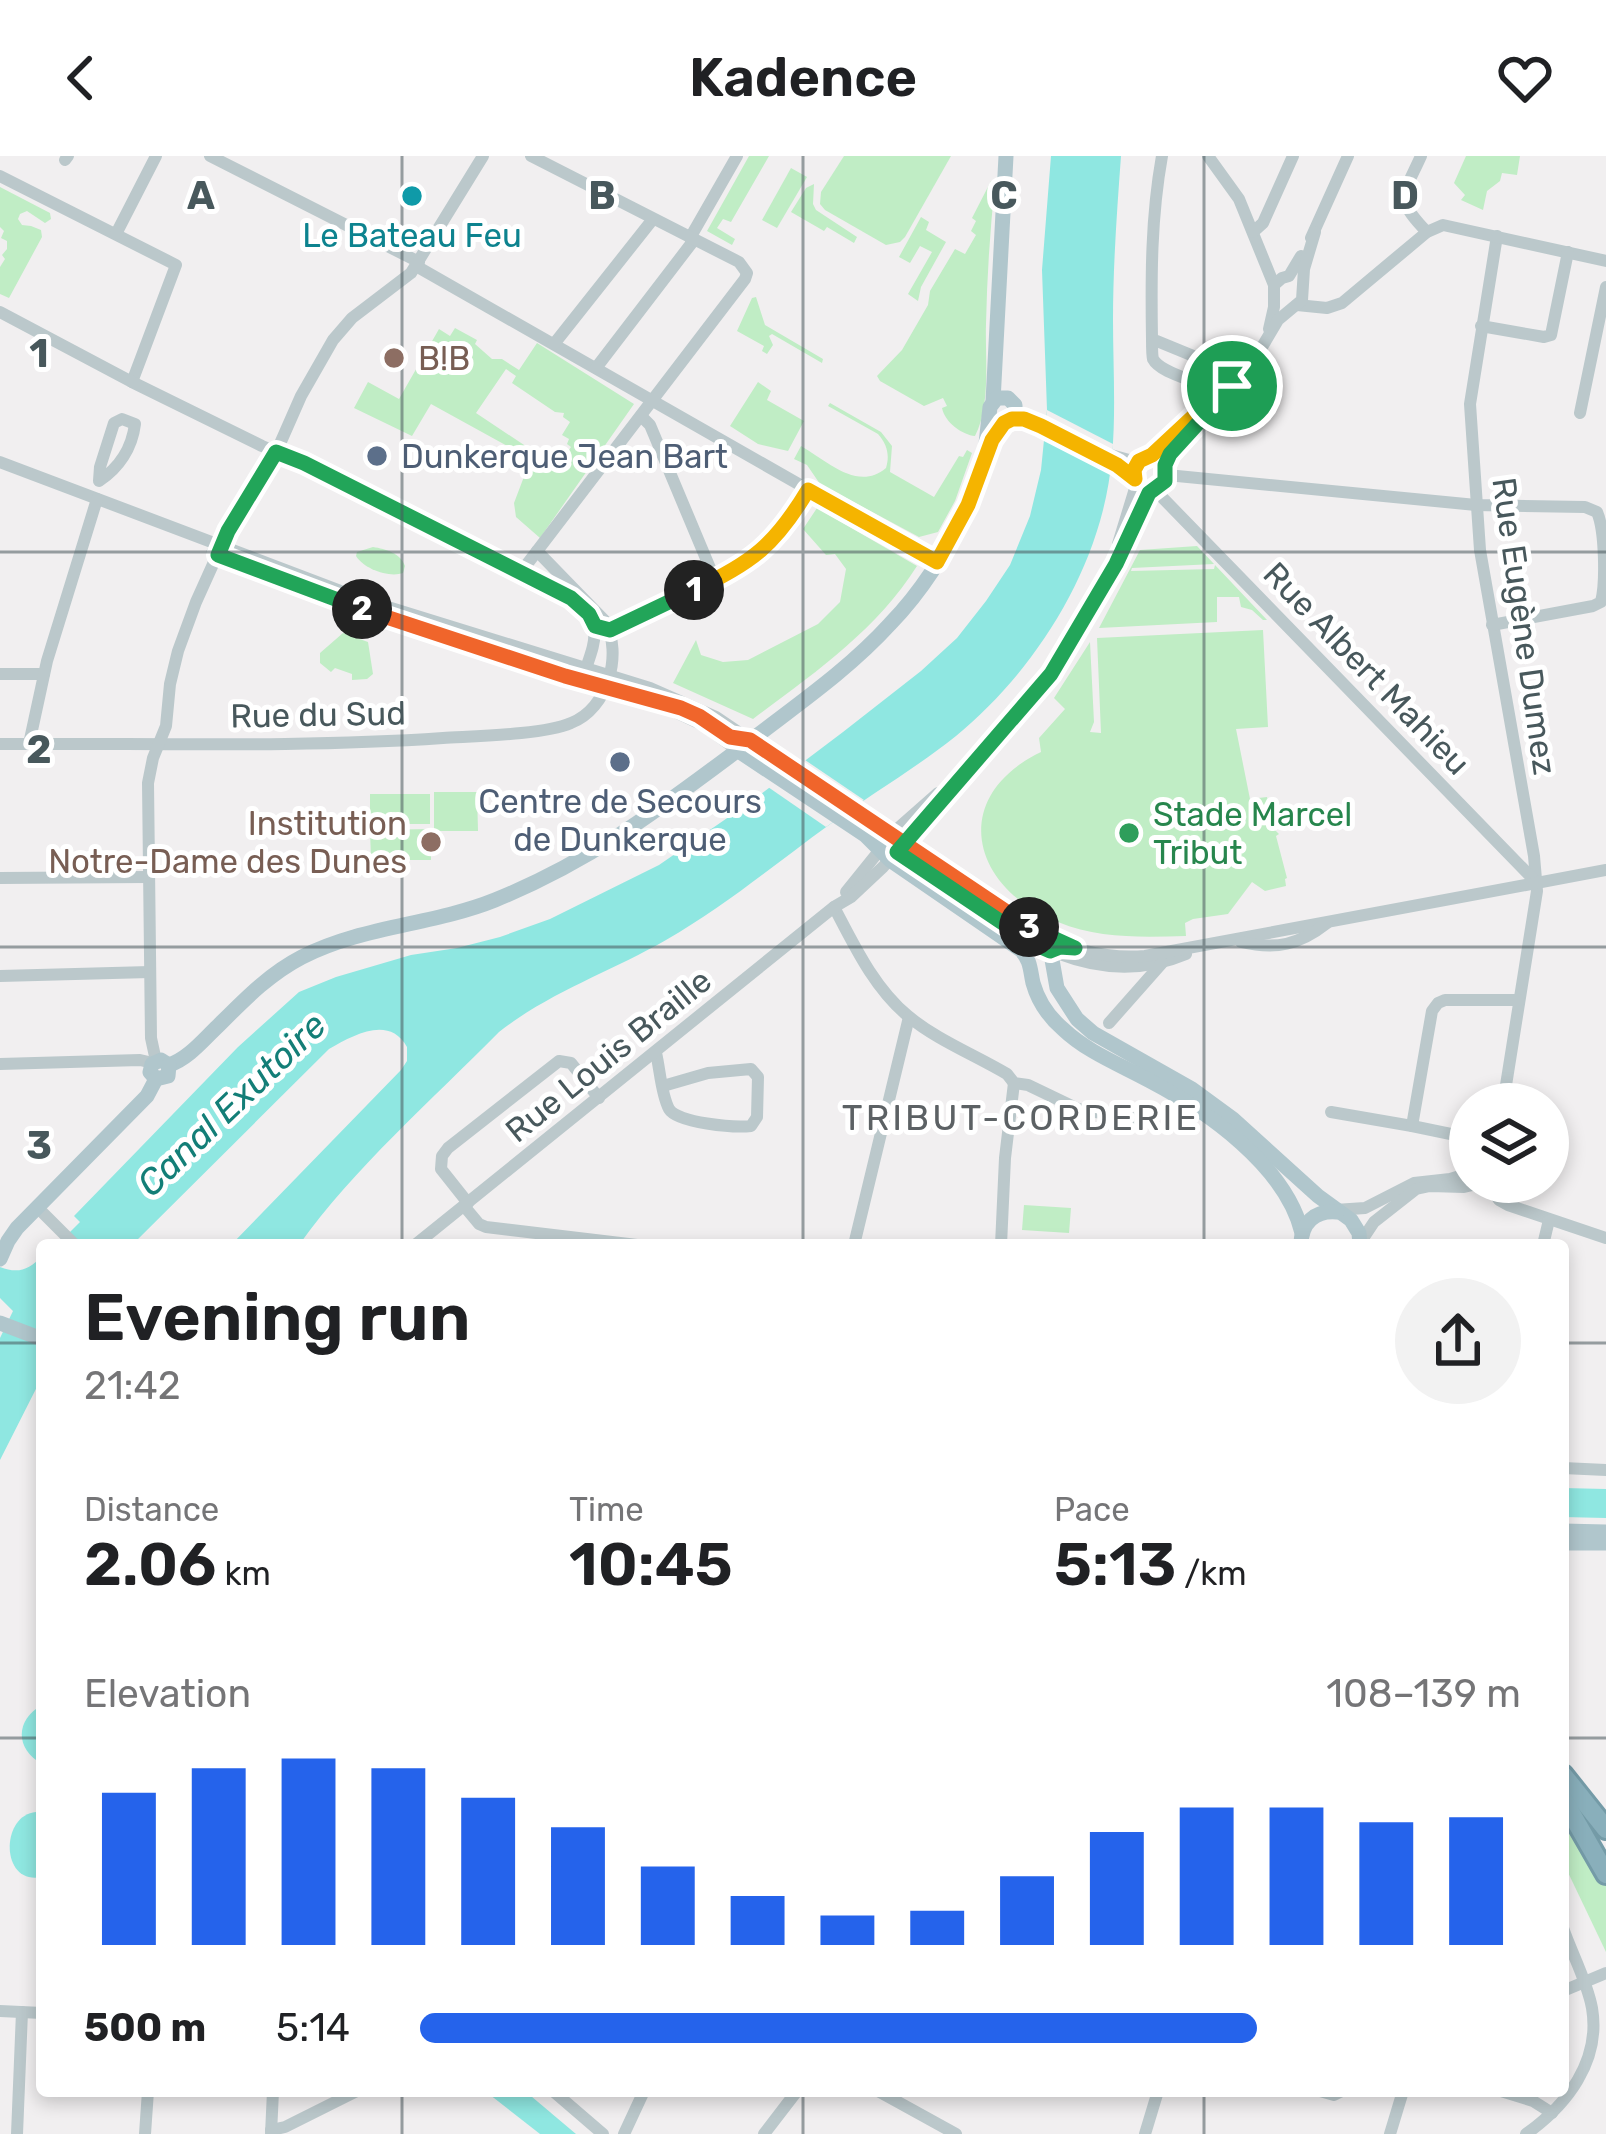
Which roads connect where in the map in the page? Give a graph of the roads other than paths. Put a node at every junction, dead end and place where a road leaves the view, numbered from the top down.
1 (156, 156) edge
2 (210, 156) edge
3 (483, 156) edge
4 (531, 156) edge
5 (737, 156) edge
6 (1006, 156) edge
7 (1162, 156) edge
8 (1208, 156) edge
9 (1293, 156) edge
10 (1348, 156) edge
11 (1421, 156) edge
12 (0, 176) edge
13 (653, 219) junction
14 (1315, 232) junction
15 (1427, 232) junction
16 (116, 234) junction
17 (1255, 235) junction
18 (1497, 236) junction
19 (692, 239) junction
20 (1568, 252) junction
21 (1606, 261) edge
22 (418, 264) junction
23 (1288, 276) junction
24 (1303, 287) junction
25 (1606, 287) edge
26 (1274, 293) junction
27 (1339, 304) junction
28 (1293, 306) junction
29 (0, 312) edge
30 (1481, 326) junction
31 (1152, 339) junction
32 (1265, 342) junction
33 (554, 344) junction
34 (1600, 346) edge
35 (596, 368) junction
36 (132, 382) junction
37 (1232, 386) junction
38 (652, 401) junction
39 (1004, 409) junction
40 (1580, 413) dead end
41 (641, 416) junction
42 (276, 452) junction
43 (1145, 458) junction
44 (1121, 463) junction
45 (0, 464) edge
46 (1160, 480) junction
47 (1136, 481) junction
48 (99, 482) junction
49 (808, 490) junction
50 (95, 501) junction
51 (1476, 505) junction
52 (1174, 508) junction
53 (1188, 522) junction
54 (1136, 524) junction
55 (537, 550) junction
56 (219, 551) junction
57 (937, 562) junction
58 (521, 572) junction
59 (715, 580) junction
60 (1099, 594) junction
61 (1492, 625) junction
62 (595, 626) junction
63 (610, 630) junction
64 (0, 674) edge
65 (44, 674) junction
66 (584, 674) junction
67 (607, 681) junction
68 (159, 743) junction
69 (0, 744) edge
70 (29, 744) junction
71 (744, 745) junction
72 (891, 848) junction
73 (1508, 852) junction
74 (1606, 870) edge
75 (148, 877) junction
76 (0, 878) edge
77 (1536, 882) junction
78 (1500, 889) junction
79 (834, 907) junction
80 (1030, 928) junction
81 (1050, 951) junction
82 (1076, 954) junction
83 (1164, 957) junction
84 (1031, 968) junction
85 (150, 972) junction
86 (0, 976) edge
87 (1055, 982) junction
88 (1520, 1000) junction
89 (909, 1017) junction
90 (1109, 1023) dead end
91 (659, 1050) junction
92 (0, 1064) edge
93 (158, 1067) junction
94 (1014, 1082) junction
95 (1506, 1083) edge
96 (667, 1085) junction
97 (599, 1098) junction
98 (1157, 1112) dead end
99 (1331, 1112) dead end
100 (1412, 1126) junction
101 (1449, 1134) edge
102 (1449, 1179) edge
103 (1449, 1187) edge
104 (1503, 1203) edge
105 (466, 1204) junction
106 (38, 1208) junction
107 (1335, 1212) junction
108 (1549, 1220) junction
109 (1606, 1238) edge
110 (69, 1239) edge
111 (423, 1239) edge
112 (587, 1239) edge
113 (855, 1239) edge
114 (1002, 1239) edge
115 (1301, 1239) edge
116 (1360, 1239) edge
117 (1363, 1239) edge
118 (1544, 1239) edge
119 (1, 1255) edge
120 (0, 1323) edge
121 (36, 1337) edge
122 (1569, 1468) edge
123 (1606, 1470) edge
124 (1569, 1532) edge
125 (1606, 1532) edge
126 (1569, 1543) edge
127 (1606, 1543) edge
128 (1569, 1782) edge
129 (1569, 1806) edge
130 (1569, 1809) edge
131 (1606, 1829) edge
132 (1606, 1858) edge
133 (1606, 1874) edge
134 (1569, 1944) edge
135 (1606, 1973) edge
136 (1584, 1984) junction
137 (1569, 1989) edge
138 (0, 2011) edge
139 (22, 2012) junction
140 (36, 2013) edge
141 (1569, 2092) edge
142 (148, 2097) edge
143 (274, 2097) edge
144 (345, 2097) edge
145 (560, 2097) edge
146 (641, 2097) edge
147 (791, 2097) edge
148 (889, 2097) edge
149 (1156, 2097) edge
150 (1401, 2097) edge
151 (1521, 2097) edge
152 (1565, 2097) edge
153 (1552, 2113) junction
154 (271, 2132) edge
155 (17, 2134) edge
156 (145, 2134) edge
157 (603, 2134) edge
158 (624, 2134) edge
159 (764, 2134) edge
160 (956, 2134) edge
161 (1145, 2134) edge
162 (1390, 2134) edge
163 (1526, 2134) edge

1 - 16 street
2 - 22 street
3 - 22 street
4 - 13 street
5 - 19 street
6 - 39 main road
7 - 31 street
8 - 17 street
9 - 17 street
10 - 14 street
11 - 15 street
12 - 16 street
13 - 19 street
13 - 33 street
14 - 23 street
14 - 24 street
15 - 18 street
15 - 27 street
16 - 36 street
17 - 23 street
17 - 26 street
18 - 20 street
18 - 30 street, Rue Eugène Dumez
19 - 35 street
19 - 38 street
20 - 21 street
20 - 30 street
22 - 33 street
22 - 42 street
23 - 24 street
23 - 26 street
24 - 27 street
24 - 28 street
25 - 34 street
26 - 28 street
26 - 32 street
27 - 28 street
28 - 32 street
29 - 36 street
30 - 51 street, Rue Eugène Dumez
31 - 31 street
32 - 37 street
33 - 35 street
34 - 40 street
35 - 38 street
36 - 42 street
37 - 43 street
37 - 46 street
38 - 41 street
38 - 49 street
39 - 44 street
39 - 57 main road
41 - 55 street
41 - 59 street
42 - 56 street
42 - 58 street
43 - 44 street
43 - 46 street
43 - 47 street
44 - 47 street
45 - 50 street
46 - 47 street
46 - 51 street
46 - 52 street, Rue Albert Mahieu
46 - 53 street, Rue Albert Mahieu
46 - 54 street
47 - 60 street
48 - 48 street
48 - 50 street
49 - 57 street
49 - 59 street
50 - 56 street
50 - 65 street
51 - 61 street, Rue Eugène Dumez
51 - 61 street
52 - 53 street, Rue Albert Mahieu
52 - 54 street
53 - 73 street, Rue Albert Mahieu
54 - 60 street
55 - 58 street
55 - 63 street
56 - 66 street
56 - 68 street
57 - 71 main road
58 - 62 street
59 - 63 street
60 - 72 street, Rue Louis Braille
61 - 77 street, Rue Eugène Dumez
62 - 63 street
62 - 66 street
63 - 67 street
64 - 65 street
65 - 70 street
66 - 67 street
67 - 68 street, Rue du Sud
67 - 71 street
67 - 71 street
68 - 70 street, Rue du Sud
68 - 75 street
69 - 70 street, Rue du Sud
71 - 72 main road
71 - 93 main road
72 - 79 street, Rue Louis Braille
72 - 80 main road
72 - 81 street
72 - 84 main road
73 - 77 street, Rue Albert Mahieu
73 - 78 street
74 - 77 street
75 - 76 street
75 - 85 street
77 - 78 street
77 - 88 street, Rue Eugène Dumez
78 - 83 street
79 - 89 street
79 - 91 street, Rue Louis Braille
80 - 81 main road
80 - 82 street
81 - 82 street
81 - 84 street
81 - 87 main road
82 - 83 street
82 - 87 street
83 - 90 street
84 - 115 main road
85 - 86 street
85 - 93 street
87 - 107 main road
88 - 95 street, Rue Eugène Dumez
88 - 100 street
89 - 94 street
89 - 113 street
91 - 96 street
91 - 97 street, Rue Louis Braille
92 - 93 street
93 - 106 main road
94 - 98 street
94 - 114 street
96 - 96 street
97 - 105 street, Rue Louis Braille
97 - 105 street
99 - 100 street
100 - 101 street
102 - 107 street
103 - 117 street
104 - 108 street
105 - 111 street, Rue Louis Braille
105 - 112 street
106 - 110 street
106 - 119 main road
107 - 115 main road
107 - 116 main road
108 - 109 street
108 - 118 street
120 - 121 main road
122 - 123 street
124 - 125 main road
126 - 127 main road
128 - 131 highway
129 - 132 highway
130 - 133 highway
134 - 136 street
135 - 136 street
136 - 137 street
136 - 141 street
138 - 139 street
139 - 140 street
139 - 155 street
142 - 156 street
143 - 154 street
144 - 154 street
145 - 157 street
146 - 158 street
147 - 159 street
148 - 160 street
149 - 161 street
150 - 162 street
151 - 153 street
152 - 153 street
153 - 163 street

